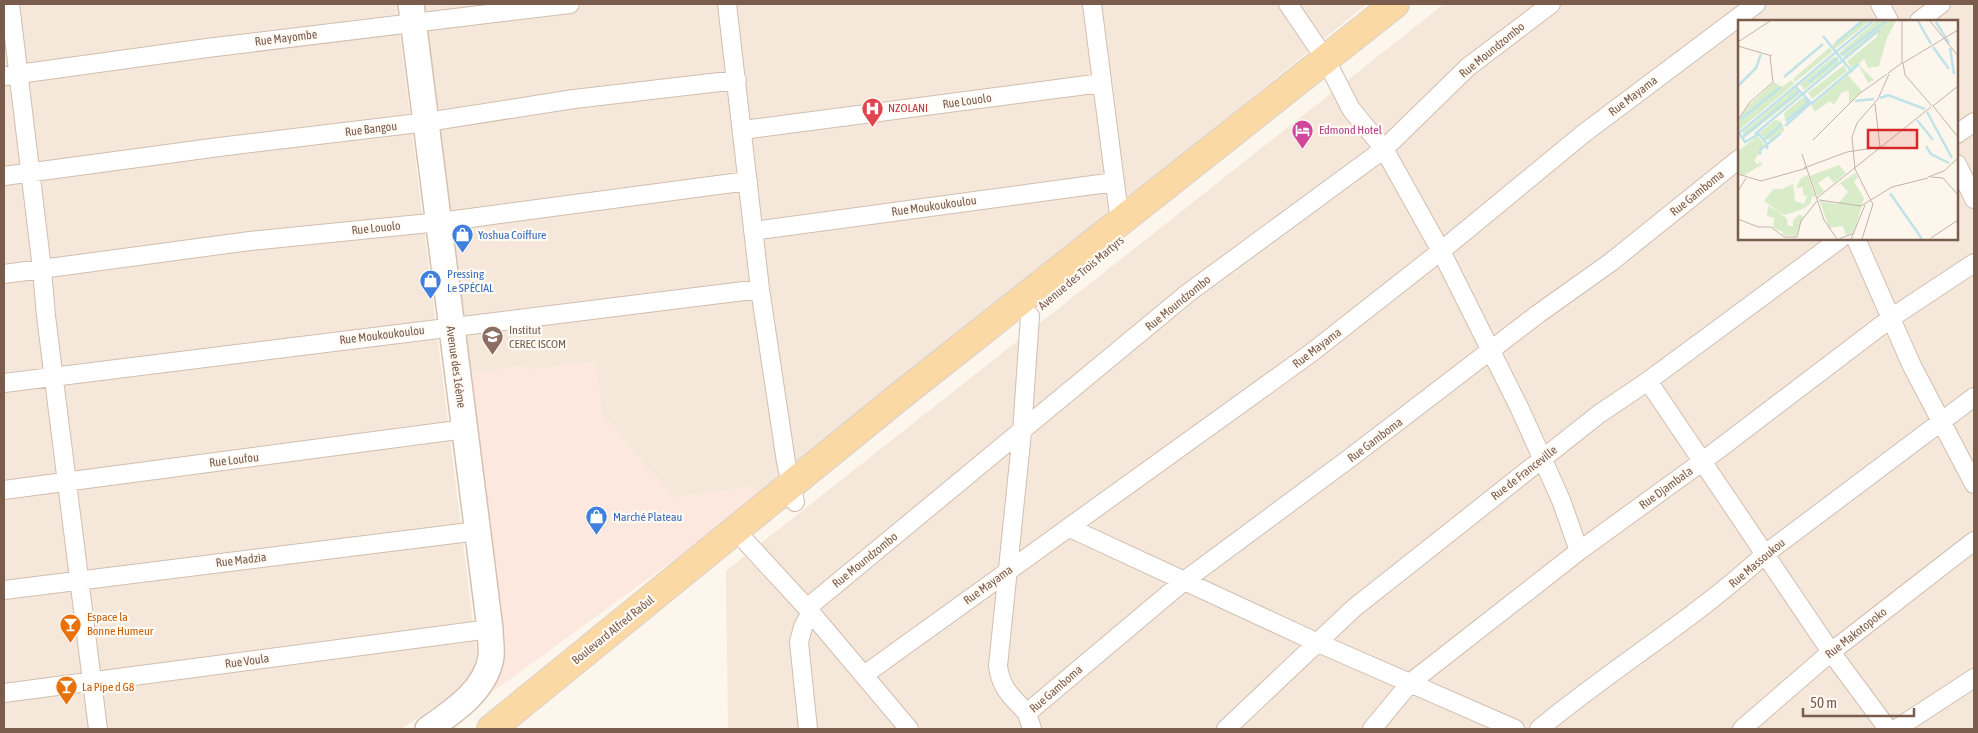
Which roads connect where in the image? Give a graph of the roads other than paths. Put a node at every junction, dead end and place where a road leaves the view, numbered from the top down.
1 (10, 4) edge
2 (570, 4) edge
3 (727, 4) edge
4 (1092, 4) edge
5 (1288, 4) edge
6 (1395, 4) edge
7 (1416, 4) edge
8 (1551, 4) edge
9 (1756, 4) edge
10 (1880, 4) edge
11 (1941, 4) edge
12 (412, 13) edge
13 (1740, 13) edge
14 (1888, 20) edge
15 (1920, 20) edge
16 (1329, 67) junction
17 (11, 75) edge
18 (737, 80) junction
19 (1102, 83) junction
20 (427, 122) junction
21 (1974, 122) edge
22 (743, 130) junction
23 (1958, 133) edge
24 (1384, 149) junction
25 (1738, 160) edge
26 (1958, 166) edge
27 (30, 172) junction
28 (4, 176) edge
29 (748, 181) junction
30 (1115, 182) junction
31 (1974, 199) edge
32 (440, 222) junction
33 (1120, 222) junction
34 (753, 231) junction
35 (1839, 240) edge
36 (1856, 240) edge
37 (1441, 251) junction
38 (1974, 262) edge
39 (42, 269) junction
40 (4, 274) edge
41 (760, 289) junction
42 (1030, 316) junction
43 (1891, 318) junction
44 (451, 326) junction
45 (1492, 352) junction
46 (54, 376) junction
47 (1648, 381) junction
48 (4, 382) edge
49 (1974, 397) edge
50 (1941, 421) junction
51 (465, 429) junction
52 (1022, 432) junction
53 (1542, 458) junction
54 (1703, 461) junction
55 (68, 481) junction
56 (1974, 484) edge
57 (4, 490) edge
58 (793, 494) junction
59 (1070, 528) junction
60 (478, 531) junction
61 (742, 537) junction
62 (1974, 541) edge
63 (1579, 551) junction
64 (1765, 554) junction
65 (1008, 572) junction
66 (79, 580) junction
67 (1184, 581) junction
68 (4, 590) edge
69 (809, 610) junction
70 (490, 629) junction
71 (1316, 642) junction
72 (1832, 652) junction
73 (864, 675) junction
74 (1974, 678) edge
75 (92, 682) junction
76 (1410, 683) junction
77 (4, 693) edge
78 (1029, 721) edge
79 (98, 729) edge
80 (428, 729) edge
81 (490, 729) edge
82 (519, 729) edge
83 (808, 729) edge
84 (909, 729) edge
85 (1226, 729) edge
86 (1372, 729) edge
87 (1515, 729) edge
88 (1540, 729) edge
89 (1742, 729) edge
90 (1888, 729) edge
91 (1896, 729) edge

1 - 17 street
2 - 12 street, Rue Mayombe
3 - 18 street
4 - 19 street
5 - 16 street
6 - 16 main road, Avenue des Trois Martyrs
7 - 16 main road, Avenue des Trois Martyrs
8 - 24 street, Rue Moundzombo
9 - 13 street, Rue Mayama
10 - 14 street
11 - 15 street
12 - 17 street, Rue Mayombe
12 - 20 main road, Avenue des 16ème
13 - 37 street, Rue Mayama
16 - 24 street
16 - 33 main road, Avenue des Trois Martyrs
16 - 42 main road, Avenue des Trois Martyrs
17 - 27 street
18 - 20 street, Rue Bangou
18 - 22 street
19 - 22 street, Rue Louolo
19 - 30 street
20 - 27 street, Rue Bangou
20 - 32 main road, Avenue des 16ème
21 - 23 street
22 - 29 street
24 - 37 street
24 - 52 street, Rue Moundzombo
25 - 45 street, Rue Gamboma
26 - 31 street
27 - 28 street, Rue Bangou
27 - 39 street
29 - 32 street, Rue Louolo
29 - 34 street
30 - 33 street
30 - 34 street, Rue Moukoukoulou
32 - 39 street, Rue Louolo
32 - 44 main road, Avenue des 16ème
33 - 58 main road, Avenue des Trois Martyrs
34 - 41 street
35 - 47 street, Rue de Franceville
36 - 43 street
37 - 45 street
37 - 59 street, Rue Mayama
38 - 43 street, Rue Djambala
39 - 40 street, Rue Louolo
39 - 46 street
41 - 44 street, Rue Moukoukoulou
41 - 58 street
42 - 52 street
42 - 58 main road, Avenue des Trois Martyrs
43 - 50 street
43 - 54 street, Rue Djambala
44 - 46 street, Rue Moukoukoulou
44 - 51 main road, Avenue des 16ème
45 - 53 street
45 - 67 street, Rue Gamboma
46 - 48 street, Rue Moukoukoulou
46 - 55 street
47 - 53 street, Rue de Franceville
47 - 54 street
49 - 50 street, Rue Massoukou
50 - 56 street
50 - 64 street, Rue Massoukou
51 - 55 street, Rue Loufou
51 - 60 main road, Avenue des 16ème
52 - 65 street
52 - 69 street, Rue Moundzombo
53 - 63 street
53 - 71 street, Rue de Franceville
54 - 63 street, Rue Djambala
54 - 64 street
55 - 57 street, Rue Loufou
55 - 66 street
58 - 61 main road, Avenue des Trois Martyrs
59 - 65 street, Rue Mayama
59 - 67 street
60 - 66 street, Rue Madzia
60 - 70 main road, Avenue des 16ème
61 - 69 street
61 - 81 main road, Boulevard Alfred Raôul
61 - 82 main road, Boulevard Alfred Raôul
62 - 72 street, Rue Makotopoko
63 - 76 street, Rue Djambala
64 - 72 street
64 - 88 street, Rue Massoukou
65 - 73 street, Rue Mayama
65 - 78 street
66 - 68 street, Rue Madzia
66 - 75 street
67 - 71 street
67 - 78 street, Rue Gamboma
69 - 73 street
69 - 83 street
70 - 75 street, Rue Voula
70 - 80 main road, Avenue des 16ème
71 - 76 street
71 - 85 street, Rue de Franceville
72 - 89 street, Rue Makotopoko
72 - 90 street
73 - 84 street
74 - 91 street
75 - 77 street, Rue Voula
75 - 79 street
76 - 86 street, Rue Djambala
76 - 87 street

